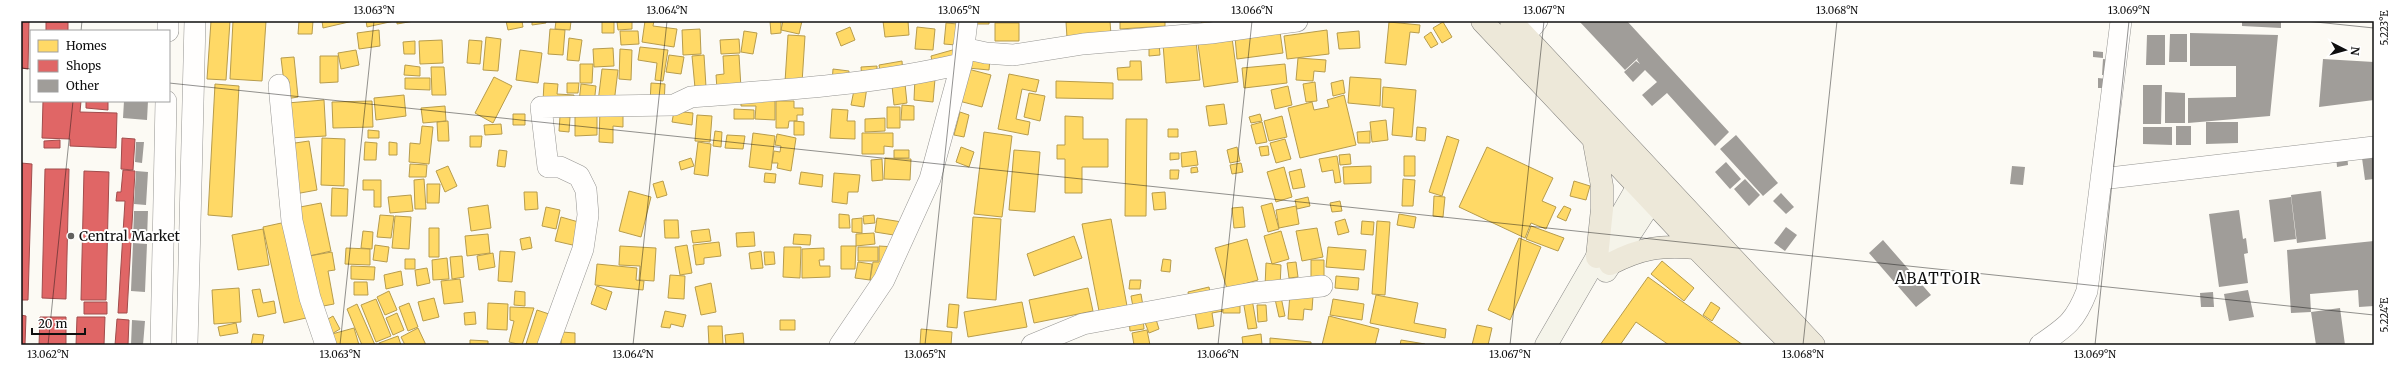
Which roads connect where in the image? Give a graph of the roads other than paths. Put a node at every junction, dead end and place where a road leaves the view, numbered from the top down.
1 (195, 21) edge
2 (967, 21) edge
3 (1297, 21) edge
4 (1482, 21) edge
5 (2121, 21) edge
6 (1525, 26) edge
7 (962, 56) junction
8 (279, 85) dead end
9 (166, 102) edge
10 (1593, 137) junction
11 (2374, 147) edge
12 (1651, 170) junction
13 (2101, 179) junction
14 (1666, 185) junction
15 (1644, 194) junction
16 (1696, 248) junction
17 (1604, 261) junction
18 (1322, 286) dead end
19 (161, 345) edge
20 (187, 345) edge
21 (326, 345) edge
22 (548, 345) edge
23 (840, 345) edge
24 (1032, 345) edge
25 (1546, 345) edge
26 (1564, 345) edge
27 (1792, 345) edge
28 (1814, 345) edge
29 (2040, 345) edge

1 - 20 street
2 - 7 street
3 - 7 street
4 - 10 main road
5 - 13 street
6 - 12 main road
7 - 22 street
7 - 23 street
8 - 21 street
9 - 19 street
10 - 15 main road
10 - 17 main road
11 - 13 street
12 - 14 main road
12 - 15 main road
13 - 29 street
14 - 15 main road
14 - 28 main road
15 - 16 main road
15 - 17 main road
16 - 17 main road
16 - 27 main road
17 - 25 main road
17 - 26 main road
18 - 24 street

